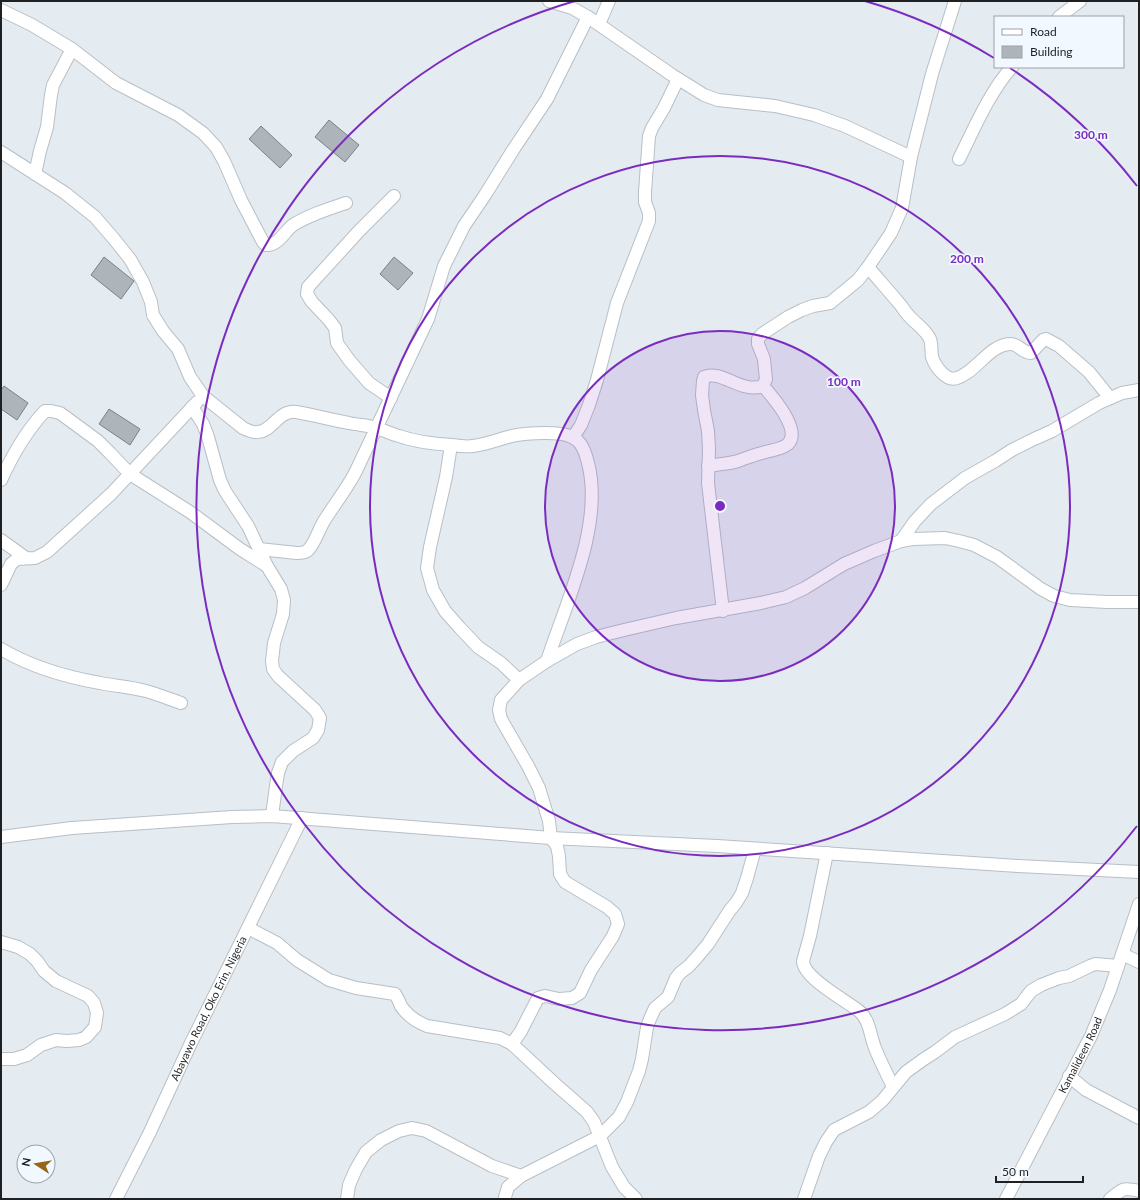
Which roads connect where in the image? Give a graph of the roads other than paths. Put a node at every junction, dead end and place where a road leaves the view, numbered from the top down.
1 (549, 1) edge
2 (609, 1) edge
3 (955, 1) edge
4 (1080, 1) edge
5 (1, 10) edge
6 (1060, 16) edge
7 (588, 17) junction
8 (599, 24) junction
9 (72, 49) junction
10 (1011, 68) edge
11 (678, 79) junction
12 (1, 152) edge
13 (910, 157) junction
14 (959, 158) dead end
15 (35, 174) junction
16 (394, 196) dead end
17 (346, 203) dead end
18 (868, 267) junction
19 (763, 386) junction
20 (1139, 390) edge
21 (203, 396) junction
22 (391, 398) junction
23 (1110, 398) junction
24 (192, 407) junction
25 (376, 428) junction
26 (573, 437) junction
27 (451, 445) junction
28 (708, 466) junction
29 (130, 474) junction
30 (1, 480) edge
31 (1, 540) edge
32 (901, 541) junction
33 (259, 549) junction
34 (26, 558) junction
35 (267, 566) junction
36 (1, 585) edge
37 (1139, 602) edge
38 (723, 611) junction
39 (1, 649) edge
40 (547, 661) junction
41 (519, 680) junction
42 (180, 703) dead end
43 (272, 816) junction
44 (302, 818) junction
45 (1, 837) edge
46 (551, 838) junction
47 (755, 849) junction
48 (827, 853) junction
49 (1139, 872) edge
50 (1139, 904) edge
51 (248, 928) junction
52 (1, 942) edge
53 (1122, 954) junction
54 (1139, 962) edge
55 (1118, 966) junction
56 (512, 1044) junction
57 (1, 1058) edge
58 (1069, 1076) junction
59 (893, 1088) junction
60 (1139, 1118) edge
61 (600, 1136) junction
62 (521, 1176) junction
63 (1139, 1191) edge
64 (116, 1199) edge
65 (347, 1199) edge
66 (505, 1199) edge
67 (636, 1199) edge
68 (804, 1199) edge
69 (1006, 1199) edge
70 (1110, 1199) edge

1 - 7 street
2 - 8 street
3 - 13 street
4 - 6 street
5 - 9 street
7 - 8 street
7 - 22 street
8 - 11 street
9 - 15 street
9 - 17 street
10 - 14 street
11 - 13 street
11 - 26 street
12 - 15 street
13 - 18 street
15 - 21 street
16 - 22 street
18 - 19 street
18 - 23 street
19 - 28 street
19 - 28 street
20 - 23 street
21 - 24 street
21 - 25 street
22 - 25 street
23 - 32 street
24 - 29 street
24 - 33 street
25 - 27 street
25 - 33 street
26 - 27 street
26 - 40 street
27 - 41 street
28 - 38 street
29 - 30 street
29 - 34 street
29 - 35 street
31 - 34 street
32 - 37 street
32 - 38 street
33 - 35 street
34 - 36 street
35 - 43 street
38 - 40 street
39 - 42 street
40 - 41 street
41 - 46 street
43 - 44 street
43 - 45 street
44 - 46 street
44 - 51 street, Abayawo Road, Oko Erin, Nigeria
46 - 47 street
46 - 56 street
47 - 48 street
47 - 61 street
48 - 49 street
48 - 59 street
50 - 53 street, Kamalideen Road
51 - 56 street
51 - 64 street, Abayawo Road, Oko Erin, Nigeria
52 - 57 street
53 - 54 street
53 - 55 street, Kamalideen Road
55 - 58 street, Kamalideen Road
55 - 59 street
56 - 61 street
58 - 60 street
58 - 69 street, Kamalideen Road
59 - 68 street
61 - 62 street
61 - 67 street
62 - 65 street
62 - 66 street
63 - 70 street

